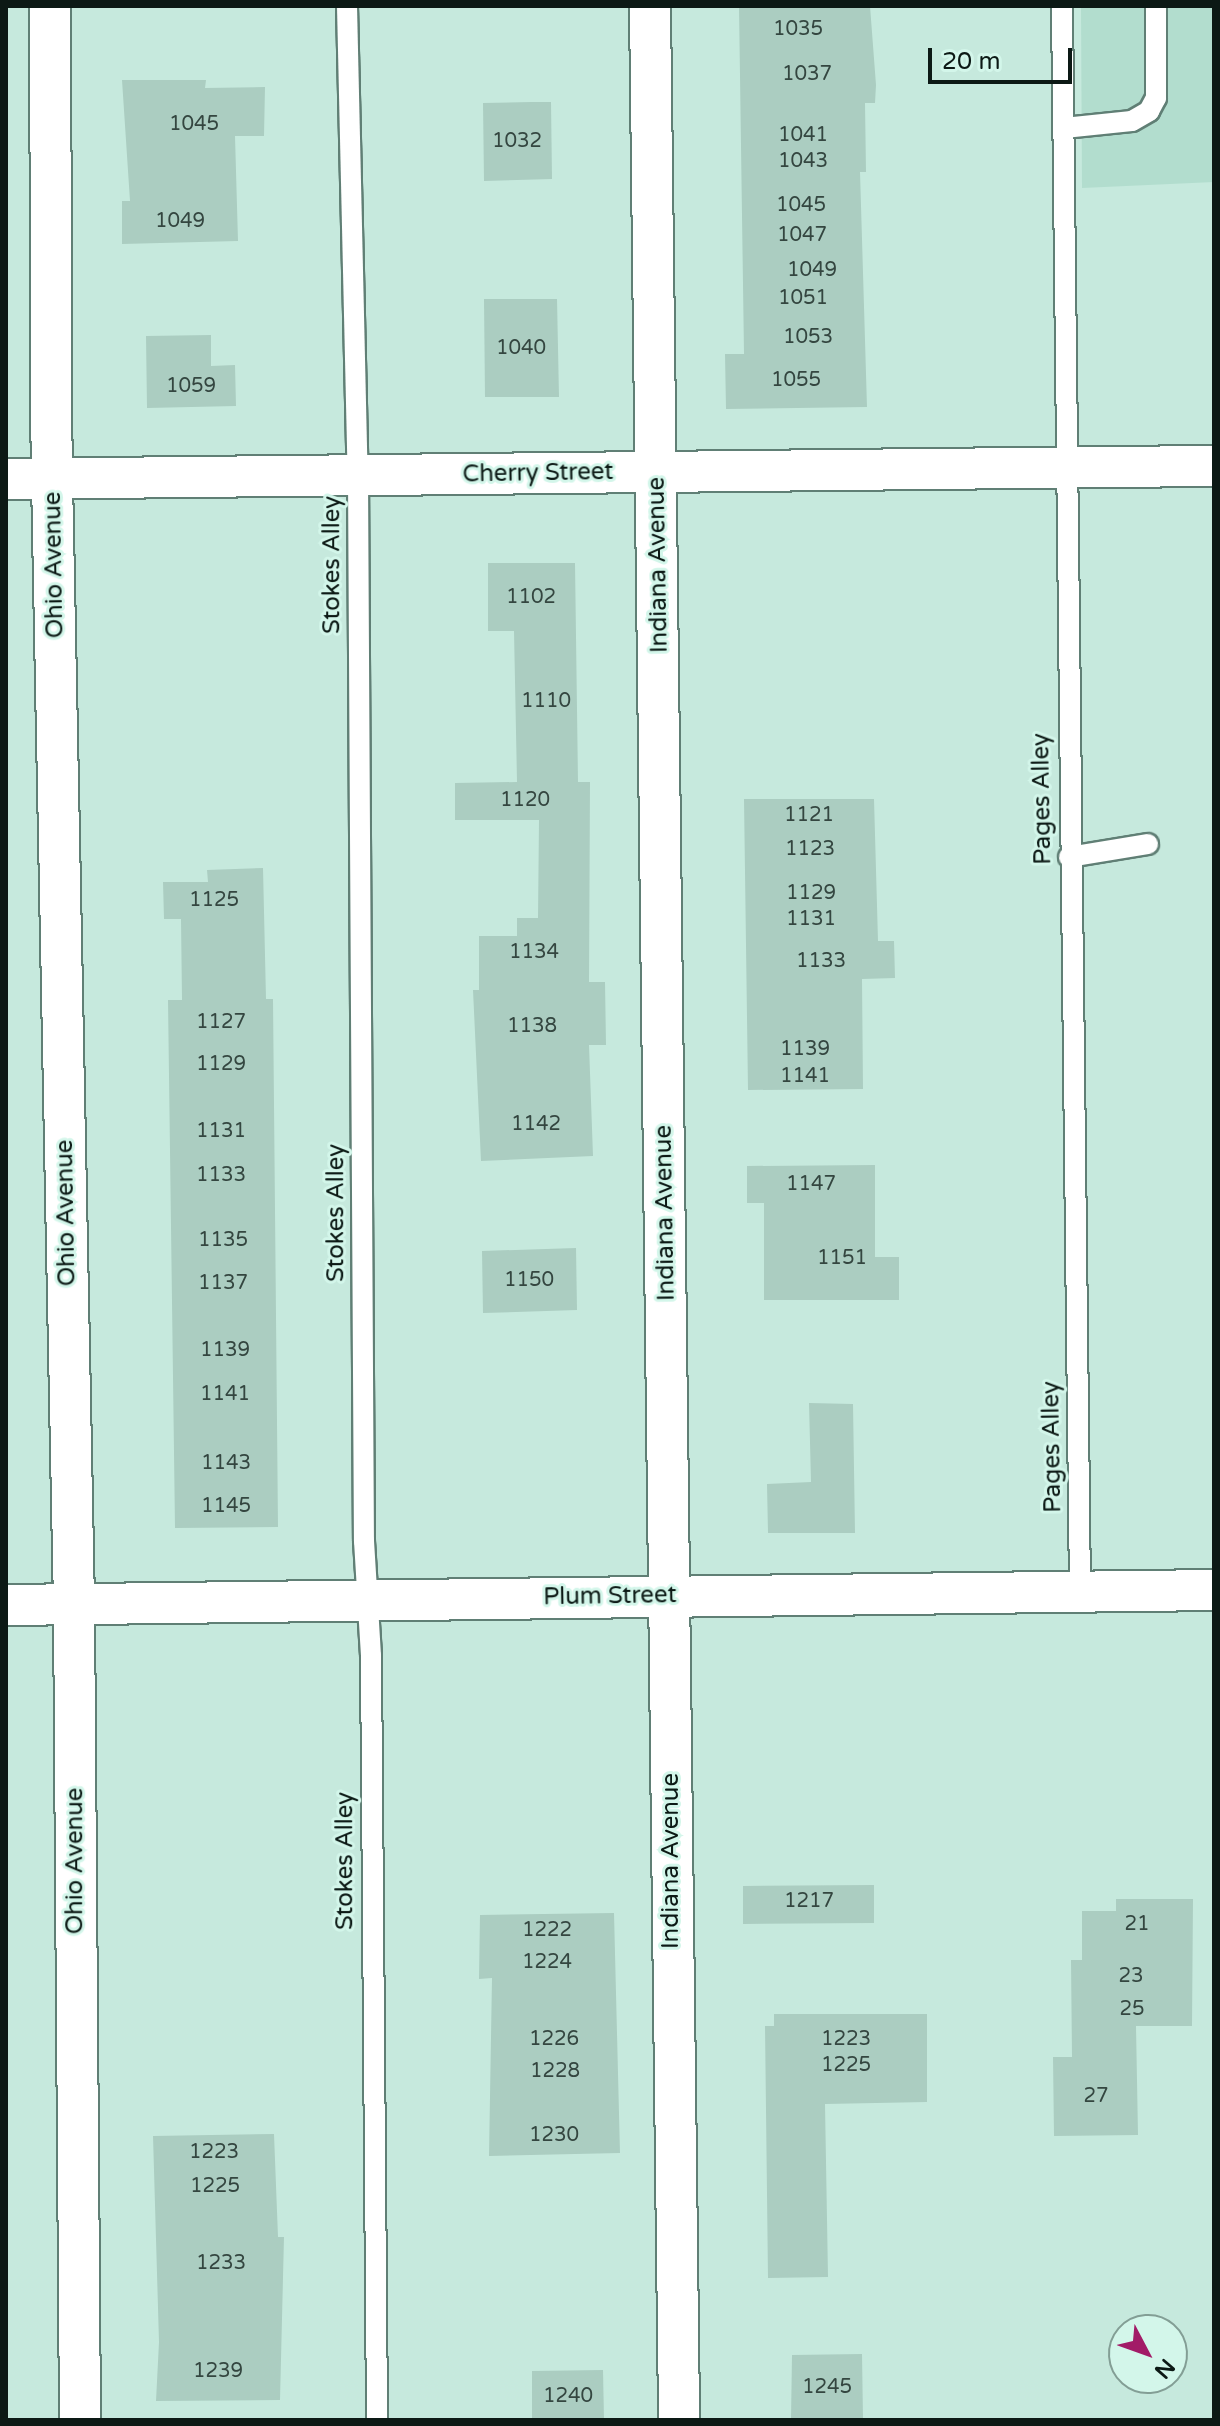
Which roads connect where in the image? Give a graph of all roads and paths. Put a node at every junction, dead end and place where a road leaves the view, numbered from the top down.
1 (50, 6) edge
2 (347, 6) edge
3 (650, 6) edge
4 (1062, 6) edge
5 (1156, 6) edge
6 (1064, 128) junction
7 (1214, 466) edge
8 (1069, 468) junction
9 (657, 472) junction
10 (358, 476) junction
11 (6, 479) edge
12 (52, 479) junction
13 (1148, 844) dead end
14 (1069, 857) junction
15 (1214, 1590) edge
16 (1080, 1591) junction
17 (670, 1595) junction
18 (368, 1601) junction
19 (6, 1605) edge
20 (74, 1605) junction
21 (80, 2420) edge
22 (377, 2420) edge
23 (679, 2420) edge

1 - 12 street, Ohio Avenue
2 - 10 lane, Stokes Alley
3 - 9 street, Indiana Avenue
4 - 6 lane, Pages Alley
5 - 6 lane
6 - 8 lane, Pages Alley
7 - 8 street, Cherry Street
8 - 9 street, Cherry Street
8 - 14 lane, Pages Alley
9 - 10 street, Cherry Street
9 - 17 street, Indiana Avenue
10 - 12 street, Cherry Street
10 - 18 lane, Stokes Alley
11 - 12 street, Cherry Street
12 - 20 street, Ohio Avenue
13 - 14 lane
14 - 16 lane, Pages Alley
15 - 16 street, Plum Street
16 - 17 street, Plum Street
17 - 18 street, Plum Street
17 - 23 street, Indiana Avenue
18 - 20 street, Plum Street
18 - 22 lane, Stokes Alley
19 - 20 street, Plum Street
20 - 21 street, Ohio Avenue

